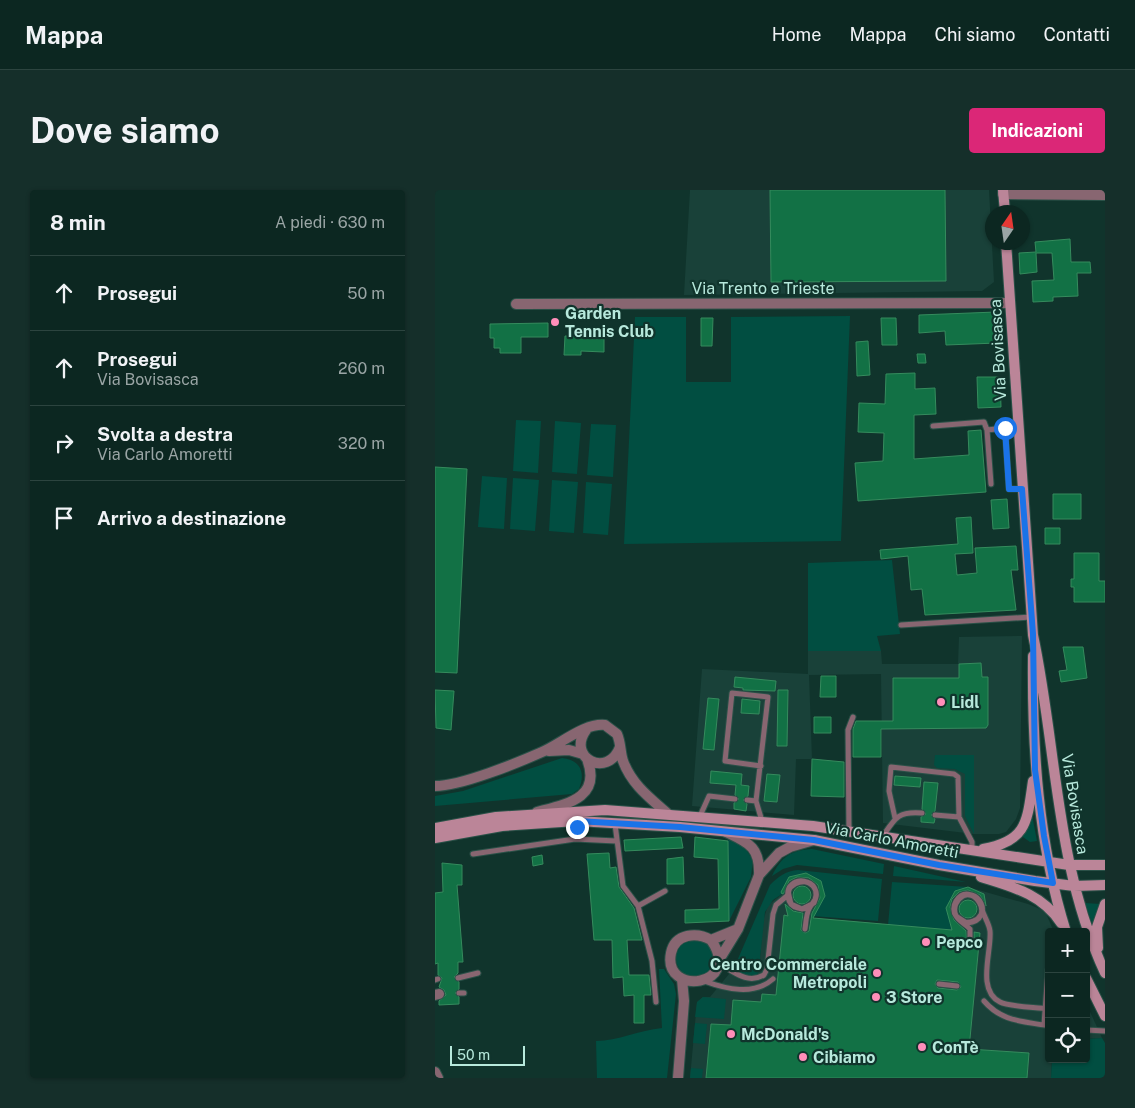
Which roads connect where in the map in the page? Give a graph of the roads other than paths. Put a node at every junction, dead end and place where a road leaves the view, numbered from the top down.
1 (1003, 192) edge
2 (1105, 195) edge
3 (1004, 205) edge
4 (1007, 250) edge
5 (1010, 303) junction
6 (516, 304) dead end
7 (933, 426) dead end
8 (1018, 426) junction
9 (1005, 428) junction
10 (987, 430) junction
11 (991, 484) dead end
12 (1022, 489) junction
13 (1031, 618) junction
14 (901, 625) dead end
15 (1033, 634) junction
16 (853, 717) dead end
17 (586, 730) junction
18 (620, 747) junction
19 (543, 752) junction
20 (585, 756) junction
21 (761, 766) junction
22 (1035, 770) junction
23 (435, 786) edge
24 (735, 799) dead end
25 (747, 800) dead end
26 (756, 801) junction
27 (531, 813) junction
28 (921, 813) dead end
29 (668, 814) junction
30 (935, 815) dead end
31 (700, 816) junction
32 (959, 817) junction
33 (895, 818) junction
34 (577, 821) junction
35 (762, 821) junction
36 (615, 823) junction
37 (435, 828) edge
38 (849, 831) junction
39 (726, 832) junction
40 (883, 836) junction
41 (435, 838) edge
42 (575, 839) junction
43 (814, 840) junction
44 (616, 841) junction
45 (973, 850) junction
46 (473, 854) dead end
47 (1049, 862) junction
48 (939, 865) junction
49 (1069, 865) junction
50 (1105, 865) edge
51 (759, 876) junction
52 (1053, 883) junction
53 (1105, 885) edge
54 (1074, 886) junction
55 (665, 891) dead end
56 (789, 891) junction
57 (812, 904) junction
58 (1105, 904) edge
59 (638, 906) junction
60 (982, 910) junction
61 (962, 922) junction
62 (1064, 928) edge
63 (1065, 928) edge
64 (738, 929) junction
65 (805, 929) dead end
66 (711, 940) junction
67 (971, 944) dead end
68 (719, 961) junction
69 (1100, 962) junction
70 (478, 972) dead end
71 (1105, 973) edge
72 (459, 978) dead end
73 (682, 979) junction
74 (773, 979) dead end
75 (699, 982) junction
76 (939, 984) dead end
77 (957, 986) dead end
78 (1090, 996) edge
79 (683, 1001) junction
80 (984, 1001) dead end
81 (656, 1002) dead end
82 (1045, 1008) edge
83 (1105, 1016) edge
84 (1045, 1025) edge
85 (1090, 1030) edge
86 (1105, 1031) edge
87 (435, 1072) edge
88 (438, 1078) edge
89 (678, 1078) edge

1 - 2 street
1 - 3 street
4 - 5 street, Via Bovisasca
5 - 6 street, Via Trento e Trieste
5 - 8 street, Via Bovisasca
7 - 10 lane
8 - 9 lane
8 - 12 street, Via Bovisasca
9 - 10 lane
9 - 12 lane
10 - 11 lane
12 - 13 street, Via Bovisasca
13 - 14 lane
13 - 15 street, Via Bovisasca
15 - 22 street, Via Bovisasca
15 - 49 street, Via Bovisasca
16 - 38 lane
17 - 18 street
17 - 19 street
17 - 20 street, Via Carlo Amoretti
18 - 20 street
18 - 29 street
19 - 20 street
19 - 23 street
20 - 27 street, Via Carlo Amoretti
21 - 21 lane
21 - 26 lane
22 - 45 street
22 - 47 street, Via Bovisasca
24 - 31 lane
25 - 26 lane
26 - 35 lane
27 - 29 street, Via Carlo Amoretti
27 - 37 street, Via Carlo Amoretti
28 - 33 lane
29 - 31 street, Via Carlo Amoretti
30 - 32 lane
31 - 35 street, Via Carlo Amoretti
32 - 33 lane
32 - 45 lane
33 - 40 lane
34 - 36 street, Via Carlo Amoretti
34 - 41 street, Via Carlo Amoretti
34 - 42 lane
35 - 38 street, Via Carlo Amoretti
36 - 39 street, Via Carlo Amoretti
36 - 44 lane
38 - 40 street, Via Carlo Amoretti
39 - 43 street, Via Carlo Amoretti
39 - 51 street
40 - 45 street, Via Carlo Amoretti
42 - 44 lane
42 - 46 lane
43 - 48 street, Via Carlo Amoretti
43 - 51 street
44 - 59 lane
45 - 47 street, Via Carlo Amoretti
47 - 49 street, Via Carlo Amoretti
47 - 52 street, Via Bovisasca
48 - 52 street, Via Carlo Amoretti
48 - 62 street
49 - 50 street, Via Carlo Amoretti
49 - 54 street, Via Bovisasca
51 - 64 street
52 - 54 street, Via Carlo Amoretti
52 - 63 street, Via Bovisasca
53 - 54 street, Via Carlo Amoretti
54 - 69 street, Via Bovisasca
55 - 59 lane
56 - 57 lane
56 - 57 lane
56 - 68 lane
57 - 65 lane
58 - 69 street
59 - 81 lane
60 - 61 lane
60 - 61 lane
60 - 82 lane
61 - 67 lane
64 - 66 street
64 - 68 street
66 - 68 street
66 - 73 street
68 - 75 street
69 - 71 street, Via Bovisasca
70 - 72 lane
73 - 75 street
73 - 79 street
74 - 75 lane
75 - 79 street
76 - 77 lane
78 - 83 street
79 - 89 street
80 - 84 lane
85 - 86 lane
87 - 88 street

